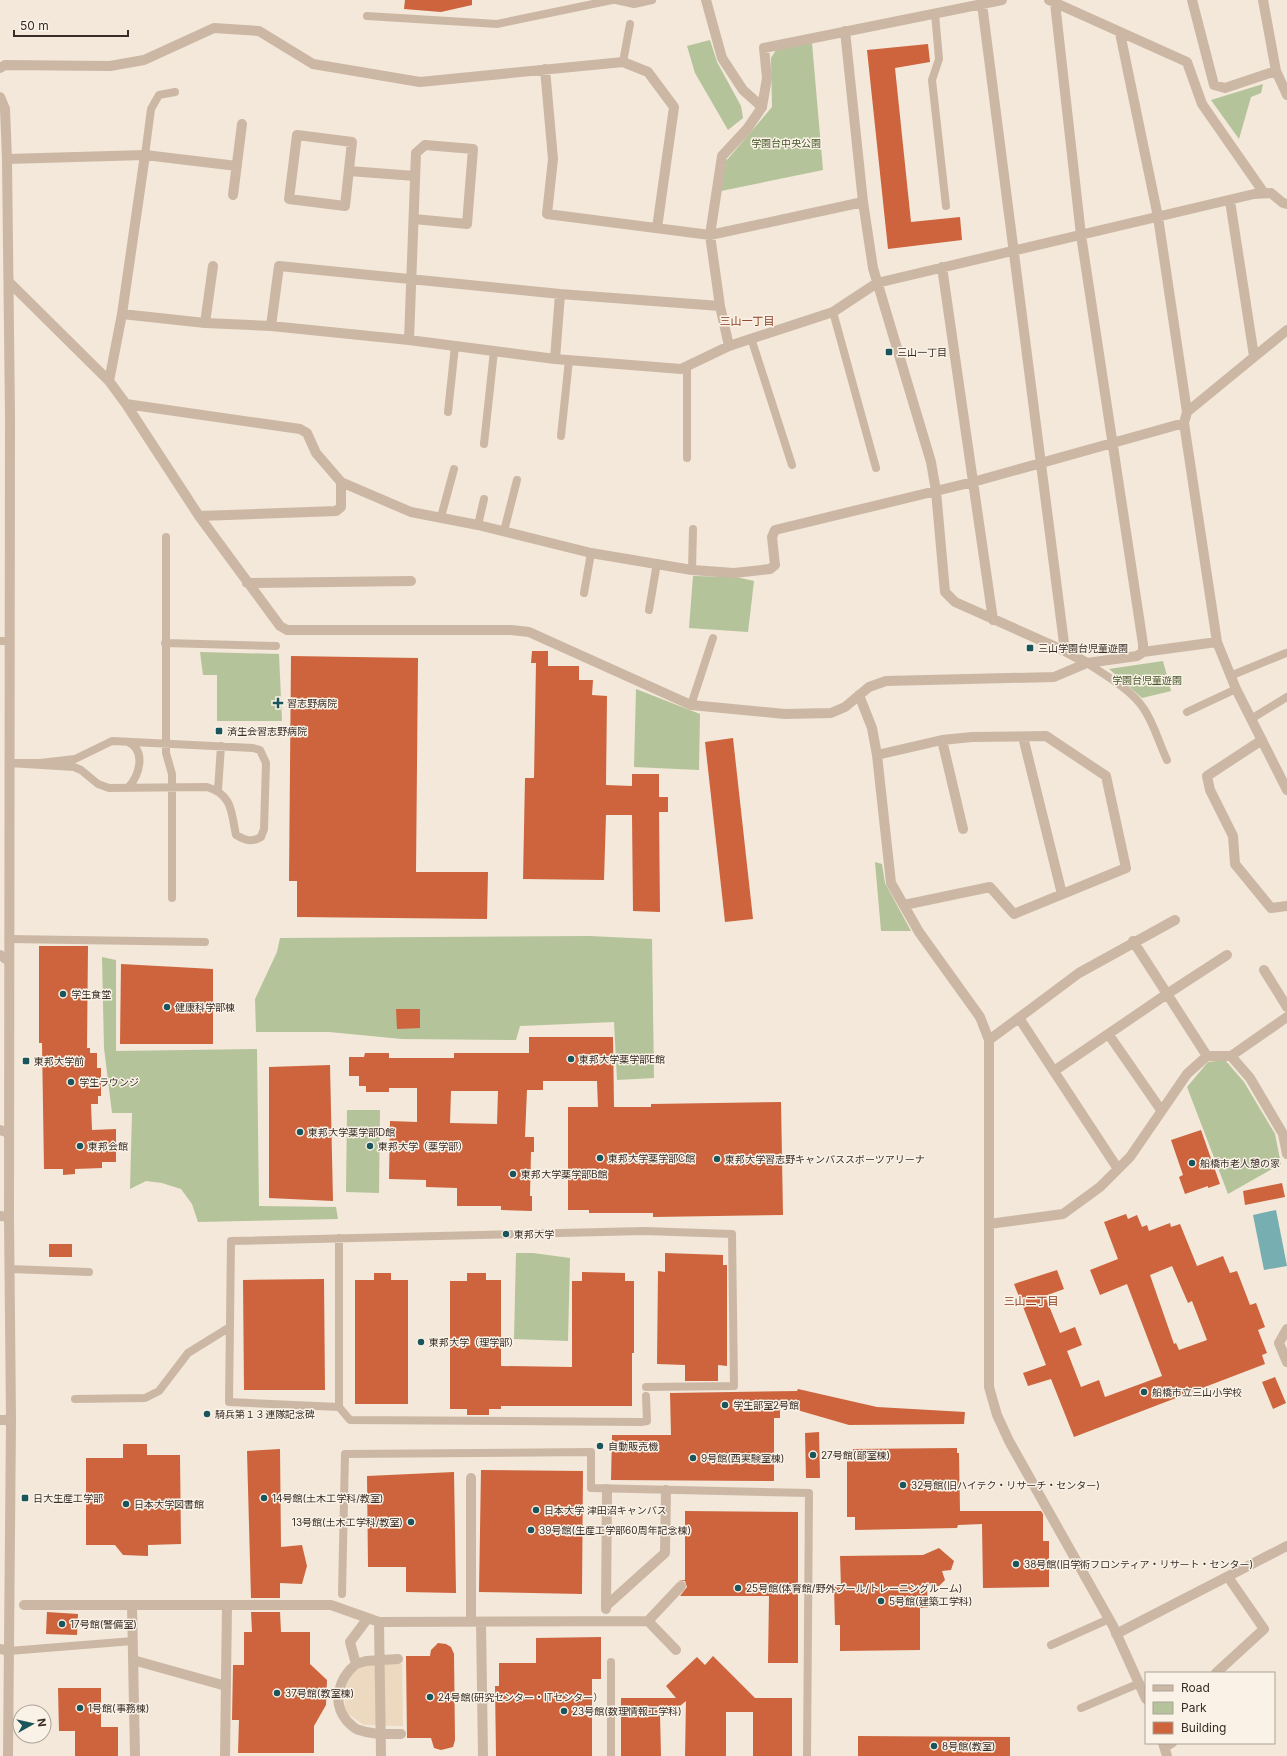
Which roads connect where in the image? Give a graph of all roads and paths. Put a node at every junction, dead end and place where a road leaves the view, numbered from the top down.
1 (612, 0) edge
2 (616, 0) edge
3 (652, 0) edge
4 (706, 0) edge
5 (1002, 0) edge
6 (1192, 0) edge
7 (1263, 0) edge
8 (1052, 2) edge
9 (982, 4) junction
10 (935, 14) junction
11 (367, 16) dead end
12 (630, 24) dead end
13 (845, 31) junction
14 (1120, 33) junction
15 (623, 62) junction
16 (0, 68) edge
17 (545, 69) junction
18 (1276, 71) junction
19 (175, 92) dead end
20 (1287, 95) edge
21 (0, 98) edge
22 (762, 107) junction
23 (242, 124) dead end
24 (145, 155) junction
25 (7, 159) junction
26 (237, 166) junction
27 (349, 171) junction
28 (4, 176) edge
29 (415, 176) junction
30 (1264, 193) junction
31 (233, 195) dead end
32 (1230, 200) junction
33 (864, 202) junction
34 (1287, 204) edge
35 (946, 206) dead end
36 (1158, 217) junction
37 (414, 219) junction
38 (657, 228) junction
39 (710, 235) junction
40 (1080, 235) junction
41 (1014, 250) junction
42 (213, 266) dead end
43 (942, 267) junction
44 (412, 280) junction
45 (9, 282) junction
46 (877, 283) junction
47 (560, 294) junction
48 (720, 306) junction
49 (833, 312) junction
50 (122, 314) junction
51 (205, 323) junction
52 (271, 326) junction
53 (1287, 330) edge
54 (751, 338) junction
55 (409, 340) junction
56 (455, 346) junction
57 (729, 346) junction
58 (494, 351) junction
59 (1254, 356) junction
60 (555, 358) junction
61 (570, 360) junction
62 (687, 366) junction
63 (109, 381) junction
64 (126, 404) junction
65 (448, 412) dead end
66 (1187, 412) junction
67 (1184, 423) junction
68 (561, 436) dead end
69 (1112, 443) junction
70 (484, 444) dead end
71 (687, 458) dead end
72 (1041, 462) junction
73 (792, 465) dead end
74 (876, 468) dead end
75 (454, 469) dead end
76 (517, 480) dead end
77 (340, 482) junction
78 (973, 482) junction
79 (936, 491) junction
80 (484, 499) dead end
81 (199, 516) junction
82 (441, 517) junction
83 (478, 525) junction
84 (693, 529) dead end
85 (504, 531) junction
86 (166, 537) dead end
87 (591, 553) junction
88 (657, 563) junction
89 (692, 570) junction
90 (411, 581) dead end
91 (247, 583) junction
92 (584, 593) dead end
93 (649, 610) dead end
94 (994, 620) junction
95 (713, 638) dead end
96 (5, 641) edge
97 (1217, 642) junction
98 (165, 643) junction
99 (276, 646) dead end
100 (1065, 651) junction
101 (1144, 652) junction
102 (1286, 653) dead end
103 (1087, 663) junction
104 (1230, 676) junction
105 (1236, 690) junction
106 (859, 695) junction
107 (1287, 697) edge
108 (691, 705) junction
109 (1187, 712) dead end
110 (1251, 719) junction
111 (1023, 737) junction
112 (942, 740) junction
113 (1262, 740) junction
114 (128, 742) junction
115 (166, 744) junction
116 (221, 746) junction
117 (877, 755) junction
118 (1167, 760) dead end
119 (5, 763) edge
120 (173, 787) junction
121 (128, 788) junction
122 (218, 790) junction
123 (1287, 790) edge
124 (963, 829) dead end
125 (1062, 894) junction
126 (172, 898) dead end
127 (904, 905) junction
128 (1287, 906) edge
129 (1175, 920) dead end
130 (9, 939) junction
131 (1133, 941) junction
132 (206, 942) dead end
133 (0, 955) edge
134 (1228, 955) dead end
135 (9, 961) junction
136 (1264, 970) dead end
137 (1167, 994) junction
138 (1287, 1008) edge
139 (1287, 1017) edge
140 (1019, 1018) junction
141 (1109, 1035) junction
142 (989, 1040) junction
143 (1207, 1056) junction
144 (1231, 1056) junction
145 (1054, 1071) junction
146 (1161, 1110) junction
147 (5, 1132) edge
148 (1285, 1132) edge
149 (1287, 1154) edge
150 (1118, 1169) junction
151 (5, 1216) edge
152 (989, 1224) junction
153 (340, 1238) junction
154 (10, 1269) junction
155 (89, 1272) dead end
156 (230, 1327) junction
157 (1287, 1329) edge
158 (1287, 1362) edge
159 (75, 1399) dead end
160 (339, 1407) junction
161 (0, 1420) edge
162 (11, 1420) junction
163 (471, 1478) dead end
164 (607, 1488) junction
165 (666, 1490) junction
166 (1287, 1546) edge
167 (1228, 1577) junction
168 (681, 1586) dead end
169 (342, 1594) dead end
170 (24, 1605) dead end
171 (132, 1605) junction
172 (227, 1605) junction
173 (606, 1606) junction
174 (368, 1618) junction
175 (1109, 1619) junction
176 (606, 1621) junction
177 (648, 1621) junction
178 (379, 1622) junction
179 (476, 1622) junction
180 (1116, 1634) junction
181 (133, 1641) junction
182 (1051, 1645) dead end
183 (4, 1650) edge
184 (676, 1650) dead end
185 (134, 1660) junction
186 (398, 1660) dead end
187 (612, 1662) dead end
188 (356, 1664) junction
189 (1217, 1672) edge
190 (1140, 1683) junction
191 (226, 1686) junction
192 (1145, 1696) edge
193 (1081, 1708) dead end
194 (402, 1734) dead end
195 (382, 1735) junction
196 (8, 1756) edge
197 (135, 1756) edge
198 (226, 1756) edge
199 (381, 1756) edge
200 (482, 1756) edge
201 (611, 1756) edge
202 (807, 1756) edge

1 - 11 lane
2 - 3 lane
4 - 22 street
5 - 9 street
6 - 18 street
7 - 18 street
8 - 14 street
8 - 40 street
9 - 10 street
9 - 41 street
10 - 13 street
10 - 35 lane
12 - 15 lane
13 - 22 street
13 - 33 street
14 - 30 street
14 - 36 street
15 - 17 street
15 - 38 street
16 - 17 street
17 - 38 street
18 - 20 street
19 - 24 lane
21 - 25 street
22 - 39 street
23 - 26 street
24 - 25 street
24 - 26 street
24 - 50 street
25 - 28 street
26 - 31 street
27 - 27 street
27 - 29 street
28 - 45 street
29 - 37 street
29 - 37 street
30 - 32 street
30 - 34 street
32 - 36 street
32 - 59 street
33 - 39 street
33 - 46 street
36 - 40 street
36 - 66 street
37 - 44 street
38 - 39 street
39 - 48 street
40 - 41 street
40 - 69 street
41 - 43 street
41 - 72 street
42 - 51 street
43 - 46 street
43 - 78 street
44 - 47 street
44 - 52 street
44 - 55 street
45 - 63 street
45 - 96 street
46 - 49 street
46 - 79 street
47 - 48 street
47 - 60 street
48 - 57 street
49 - 54 street
49 - 74 lane
50 - 51 street
50 - 63 street
51 - 52 street
52 - 55 street
53 - 59 street
54 - 57 street
54 - 73 lane
55 - 56 street
56 - 58 street
56 - 65 lane
57 - 62 street
58 - 60 street
58 - 70 lane
59 - 66 street
60 - 61 street
61 - 62 street
61 - 68 lane
62 - 71 lane
63 - 64 street
64 - 77 street
64 - 81 street
66 - 67 street
67 - 69 street
67 - 97 street
69 - 72 street
69 - 101 street
72 - 78 street
72 - 100 street
75 - 82 lane
76 - 85 lane
77 - 81 street
77 - 82 street
78 - 79 street
78 - 94 street
79 - 89 street
79 - 94 street
80 - 83 lane
81 - 91 street
82 - 83 street
83 - 85 street
84 - 89 lane
85 - 87 street
86 - 98 lane
87 - 88 street
87 - 92 lane
88 - 89 street
88 - 93 lane
90 - 91 street
91 - 108 street
94 - 100 street
95 - 108 lane
96 - 119 street
97 - 101 street
97 - 104 street
98 - 99 lane
98 - 115 lane
100 - 103 street
101 - 103 street
102 - 104 lane
103 - 106 street
103 - 118 lane
104 - 105 street
105 - 109 lane
105 - 110 street
106 - 108 street
106 - 117 street
107 - 110 lane
110 - 113 street
111 - 112 street
111 - 125 street
111 - 125 street
112 - 117 street
112 - 124 street
113 - 123 street
113 - 128 street
114 - 115 lane
114 - 119 lane
114 - 121 lane
115 - 116 lane
115 - 120 lane
116 - 122 lane
116 - 122 lane
117 - 127 street
119 - 121 lane
119 - 130 street
120 - 121 lane
120 - 122 lane
120 - 126 lane
125 - 127 street
127 - 142 street
129 - 131 street
130 - 132 lane
130 - 135 street
131 - 137 street
131 - 140 street
133 - 135 street
134 - 137 street
135 - 147 street
136 - 138 street
137 - 141 street
137 - 143 street
139 - 144 street
140 - 142 street
140 - 145 street
141 - 145 street
141 - 146 street
142 - 152 street
143 - 144 street
143 - 146 street
144 - 148 street
145 - 150 street
146 - 150 street
147 - 151 street
148 - 149 street
150 - 152 street
151 - 154 street
152 - 175 street
153 - 156 lane
153 - 160 lane
153 - 160 lane
154 - 155 lane
154 - 162 street
156 - 159 lane
156 - 160 lane
157 - 158 street
161 - 162 street
162 - 183 street
163 - 179 street
164 - 165 lane
164 - 169 lane
164 - 173 street
165 - 173 street
165 - 202 lane
166 - 167 street
167 - 180 street
167 - 189 street
168 - 177 street
170 - 171 street
171 - 172 street
171 - 181 street
172 - 174 street
172 - 191 street
173 - 176 street
174 - 178 street
174 - 188 street
175 - 180 street
175 - 182 lane
176 - 177 street
176 - 179 street
177 - 184 street
178 - 179 street
178 - 195 street
179 - 200 street
180 - 190 street
181 - 183 lane
181 - 185 street
183 - 196 street
185 - 191 street
185 - 197 street
186 - 188 street
187 - 201 lane
188 - 195 street
190 - 192 street
190 - 193 lane
191 - 198 street
194 - 195 street
195 - 199 street

